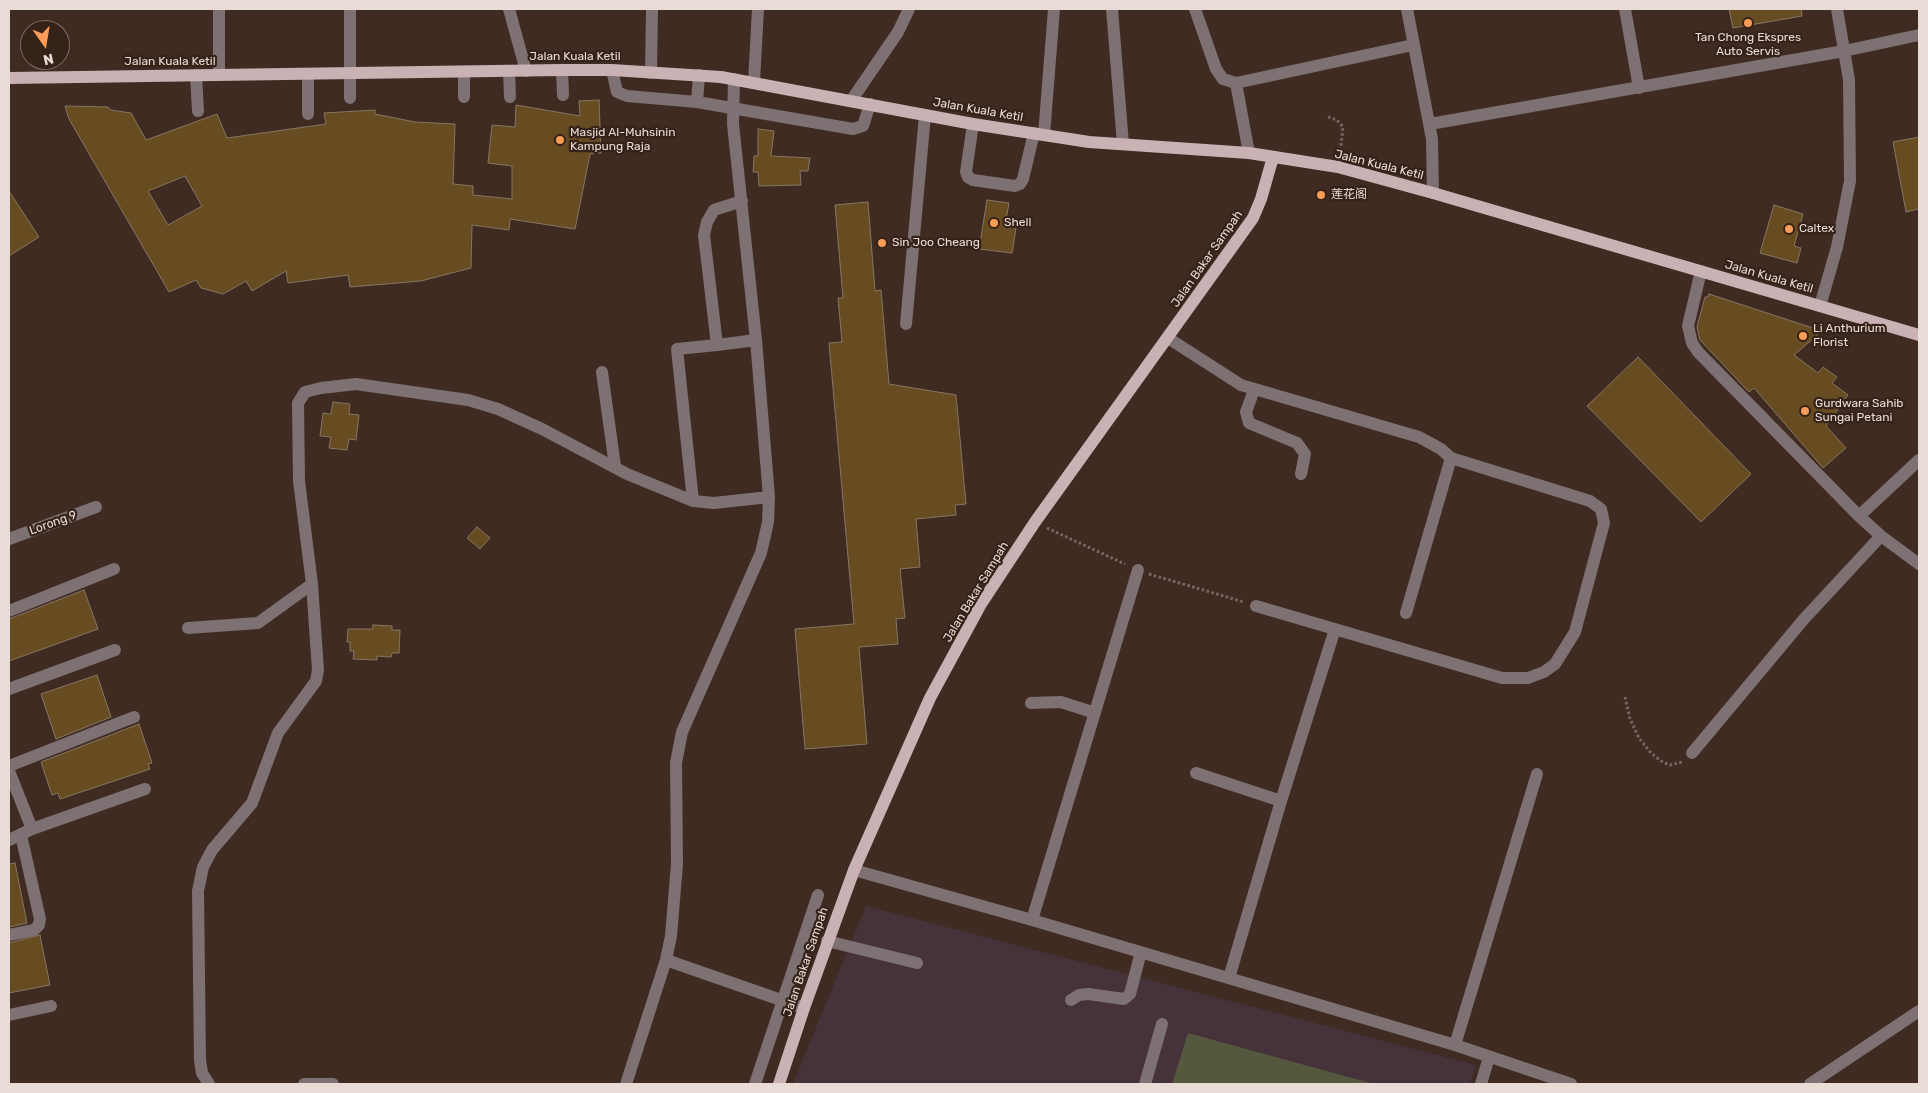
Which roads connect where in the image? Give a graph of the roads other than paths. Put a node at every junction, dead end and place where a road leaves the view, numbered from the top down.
1 (219, 9) edge
2 (350, 9) edge
3 (509, 9) edge
4 (652, 9) edge
5 (758, 9) edge
6 (909, 9) edge
7 (1054, 9) edge
8 (1112, 9) edge
9 (1195, 9) edge
10 (1407, 9) edge
11 (1625, 9) edge
12 (1837, 9) edge
13 (1919, 35) edge
14 (1413, 45) junction
15 (1844, 51) junction
16 (526, 70) junction
17 (562, 70) junction
18 (612, 70) junction
19 (509, 71) junction
20 (464, 72) junction
21 (350, 73) junction
22 (652, 73) junction
23 (308, 74) junction
24 (196, 75) junction
25 (219, 75) junction
26 (699, 75) junction
27 (9, 78) edge
28 (734, 79) junction
29 (754, 82) junction
30 (1236, 83) junction
31 (1639, 88) junction
32 (563, 95) dead end
33 (464, 97) dead end
34 (510, 97) dead end
35 (350, 98) dead end
36 (851, 101) junction
37 (697, 102) junction
38 (870, 104) junction
39 (732, 108) junction
40 (198, 111) dead end
41 (308, 114) dead end
42 (925, 115) junction
43 (973, 124) junction
44 (1430, 124) junction
45 (1039, 134) junction
46 (1123, 144) junction
47 (1249, 153) junction
48 (1273, 156) junction
49 (1433, 193) junction
50 (742, 201) junction
51 (1701, 271) junction
52 (1820, 306) junction
53 (906, 324) dead end
54 (1919, 335) edge
55 (1168, 338) junction
56 (756, 340) junction
57 (717, 345) junction
58 (602, 372) dead end
59 (1254, 390) junction
60 (1451, 458) junction
61 (1919, 460) edge
62 (614, 466) junction
63 (1301, 474) dead end
64 (769, 497) junction
65 (693, 501) junction
66 (96, 506) dead end
67 (1860, 516) junction
68 (1881, 536) junction
69 (9, 539) edge
70 (1919, 564) edge
71 (114, 569) dead end
72 (1138, 570) road end
73 (312, 584) junction
74 (1256, 606) road end
75 (9, 611) edge
76 (1406, 613) dead end
77 (188, 628) dead end
78 (1335, 629) junction
79 (115, 650) dead end
80 (9, 689) edge
81 (1032, 703) dead end
82 (1095, 713) junction
83 (134, 718) dead end
84 (1692, 753) road end
85 (9, 766) edge
86 (9, 771) edge
87 (1196, 773) dead end
88 (1537, 774) dead end
89 (145, 789) dead end
90 (1281, 801) junction
91 (27, 832) junction
92 (9, 840) edge
93 (854, 870) junction
94 (818, 895) dead end
95 (1032, 920) junction
96 (9, 935) edge
97 (827, 941) junction
98 (1141, 952) junction
99 (666, 960) junction
100 (917, 963) dead end
101 (1229, 978) junction
102 (783, 1000) junction
103 (1071, 1000) dead end
104 (51, 1006) dead end
105 (804, 1008) junction
106 (1919, 1011) edge
107 (9, 1015) edge
108 (1162, 1024) dead end
109 (1455, 1045) junction
110 (1489, 1057) junction
111 (209, 1084) edge
112 (304, 1084) edge
113 (333, 1084) edge
114 (626, 1084) edge
115 (755, 1084) edge
116 (779, 1084) edge
117 (1145, 1084) edge
118 (1481, 1084) edge
119 (1571, 1084) edge
120 (1810, 1084) edge

1 - 25 street
2 - 21 street
3 - 16 street
4 - 22 street
5 - 29 street
6 - 36 street
7 - 45 street
8 - 46 street
9 - 30 street
10 - 14 street
11 - 31 street
12 - 15 street
13 - 15 street
14 - 30 street
14 - 44 street
15 - 31 street
15 - 52 street
16 - 17 main road, Jalan Kuala Ketil
16 - 19 main road, Jalan Kuala Ketil
17 - 18 main road, Jalan Kuala Ketil
17 - 32 street
18 - 22 main road, Jalan Kuala Ketil
18 - 37 street
19 - 20 main road, Jalan Kuala Ketil
19 - 34 street
20 - 21 main road, Jalan Kuala Ketil
20 - 33 street
21 - 23 main road, Jalan Kuala Ketil
21 - 35 street
22 - 26 main road, Jalan Kuala Ketil
23 - 25 main road, Jalan Kuala Ketil
23 - 41 street
24 - 25 main road, Jalan Kuala Ketil
24 - 27 main road, Jalan Kuala Ketil
24 - 40 street
26 - 28 main road, Jalan Kuala Ketil
26 - 37 street
28 - 29 main road, Jalan Kuala Ketil
28 - 39 street
29 - 36 main road, Jalan Kuala Ketil
30 - 47 street
31 - 44 street
36 - 38 main road, Jalan Kuala Ketil
37 - 39 street
38 - 39 street
38 - 42 main road, Jalan Kuala Ketil
39 - 50 street
42 - 43 main road, Jalan Kuala Ketil
42 - 53 street
43 - 45 main road, Jalan Kuala Ketil
43 - 45 street
44 - 49 street
45 - 46 main road, Jalan Kuala Ketil
46 - 47 main road, Jalan Kuala Ketil
47 - 48 main road, Jalan Kuala Ketil
48 - 49 main road, Jalan Kuala Ketil
48 - 55 main road, Jalan Bakar Sampah
49 - 51 main road, Jalan Kuala Ketil
50 - 56 street
50 - 57 street
51 - 52 main road, Jalan Kuala Ketil
51 - 67 street
52 - 54 main road, Jalan Kuala Ketil
55 - 59 street
55 - 93 main road, Jalan Bakar Sampah
56 - 57 street
56 - 64 street
57 - 65 street
58 - 62 street
59 - 60 street
59 - 63 street
60 - 76 street
60 - 78 street
61 - 67 street
62 - 65 street
62 - 73 street
64 - 65 street
64 - 99 street
66 - 69 street, Lorong 9
67 - 68 street
68 - 70 street
68 - 84 street
71 - 75 street
72 - 82 street
73 - 77 street
73 - 111 street
74 - 78 street
78 - 90 street
79 - 80 street
81 - 82 street
82 - 95 street
83 - 85 street
86 - 91 street
87 - 90 street
88 - 109 street
89 - 91 street
90 - 101 street
91 - 92 street
91 - 96 street
93 - 95 street
93 - 97 main road, Jalan Bakar Sampah
94 - 102 street
95 - 98 street
97 - 100 street
97 - 105 main road, Jalan Bakar Sampah
98 - 101 street
98 - 103 street
99 - 102 street
99 - 114 street
101 - 109 street
102 - 105 street
102 - 115 street
104 - 107 street
105 - 116 main road, Jalan Bakar Sampah
106 - 120 street
108 - 117 street
109 - 110 street
110 - 118 street
110 - 119 street
112 - 113 street

